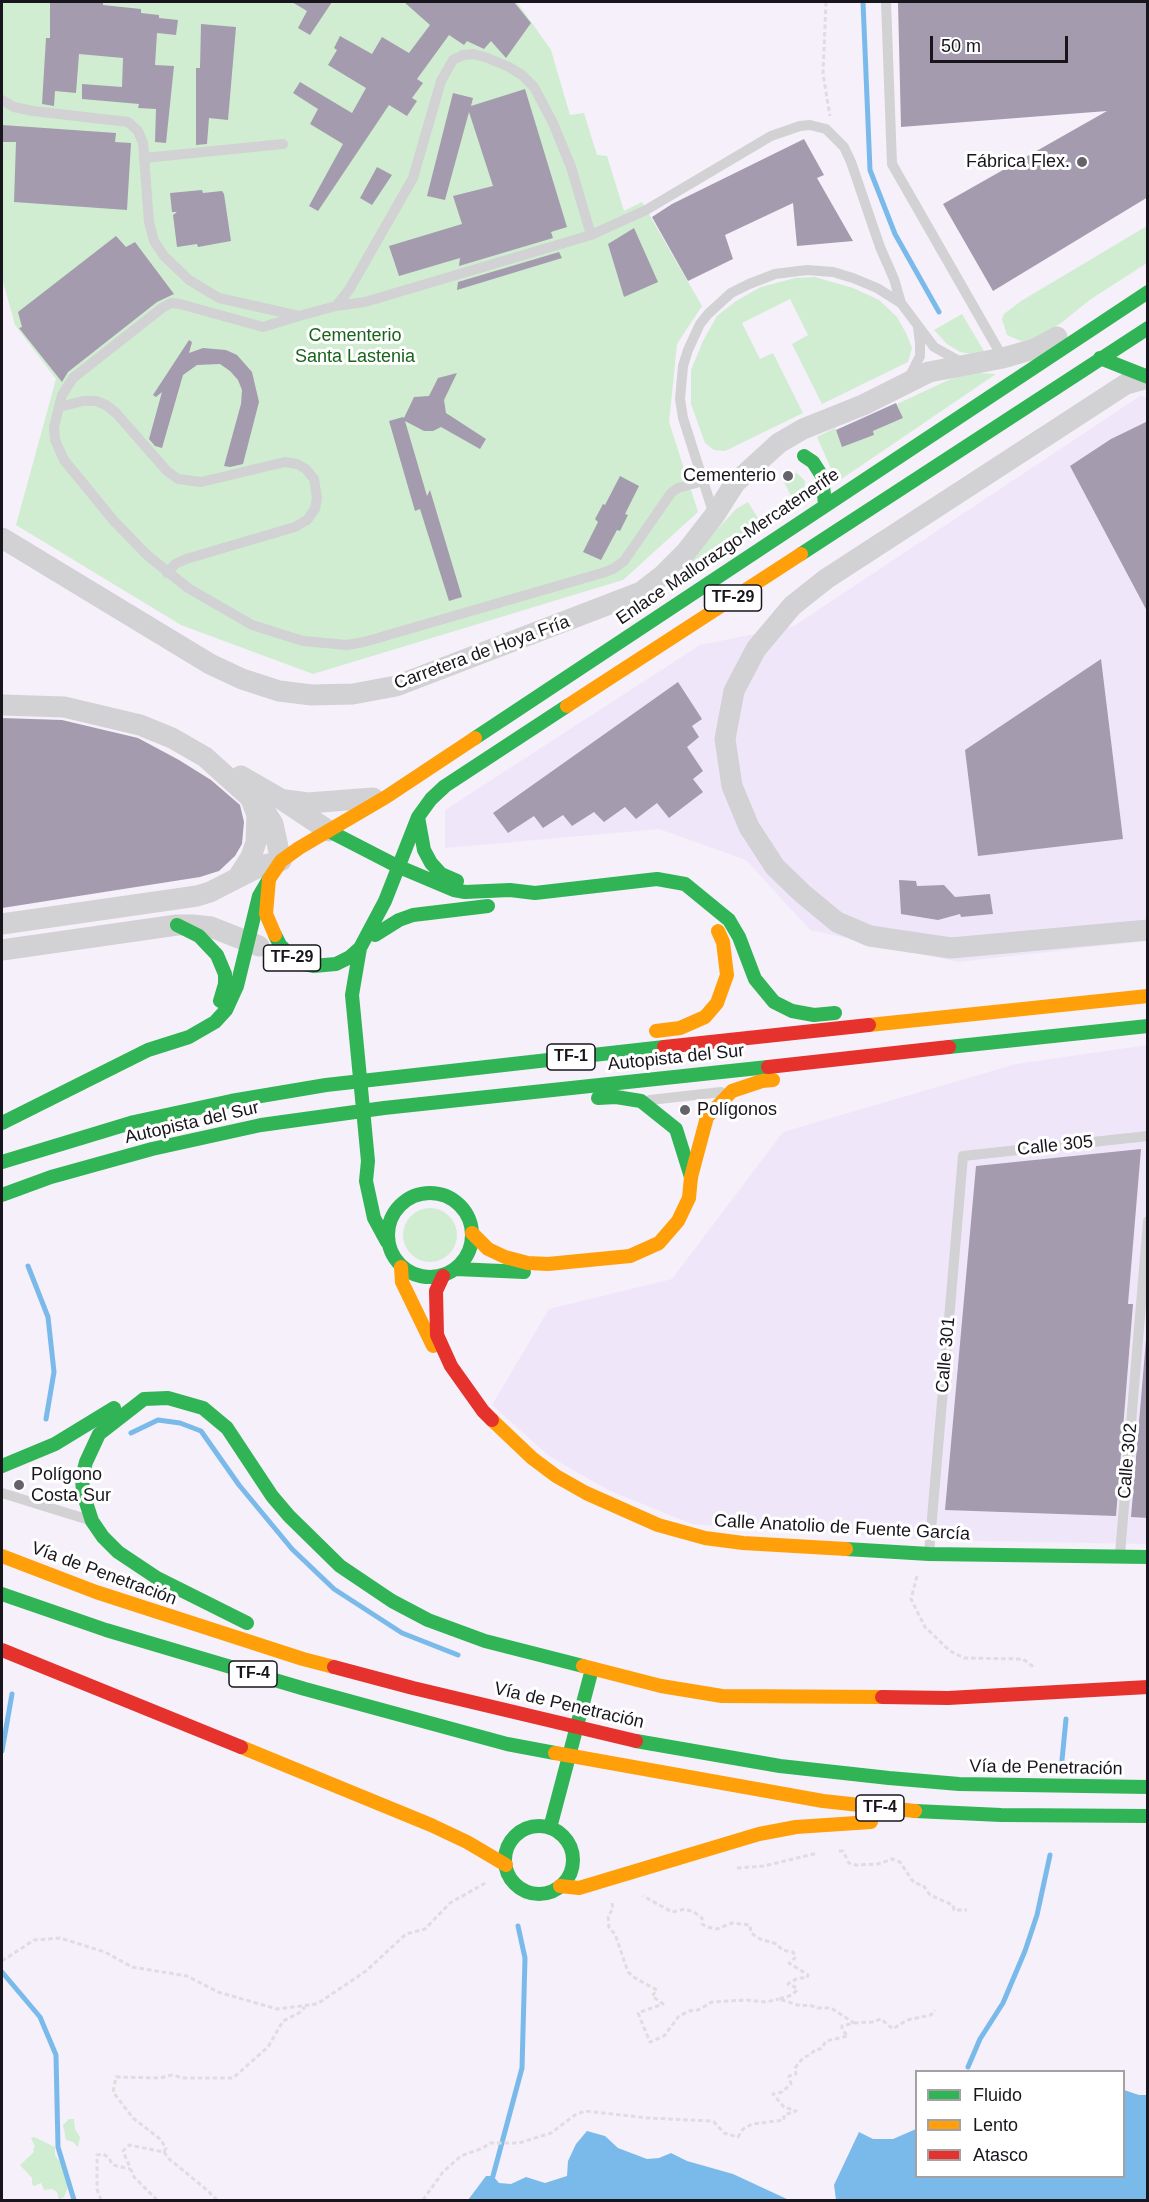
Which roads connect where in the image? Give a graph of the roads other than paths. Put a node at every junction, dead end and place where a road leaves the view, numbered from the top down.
1 (886, 2) edge
2 (2, 100) edge
3 (283, 144) dead end
4 (144, 158) junction
5 (591, 235) junction
6 (1148, 292) edge
7 (902, 303) junction
8 (336, 306) junction
9 (299, 316) junction
10 (918, 327) junction
11 (1148, 328) edge
12 (1079, 336) junction
13 (1004, 358) junction
14 (1100, 358) junction
15 (966, 364) junction
16 (1148, 377) edge
17 (905, 384) junction
18 (59, 406) junction
19 (803, 429) junction
20 (804, 456) junction
21 (703, 481) junction
22 (825, 504) junction
23 (714, 516) junction
24 (2, 538) edge
25 (167, 573) junction
26 (2, 705) edge
27 (205, 757) junction
28 (250, 796) junction
29 (386, 797) junction
30 (281, 799) junction
31 (418, 817) junction
32 (329, 831) junction
33 (397, 866) junction
34 (275, 870) junction
35 (238, 878) junction
36 (478, 890) junction
37 (535, 893) junction
38 (385, 901) junction
39 (712, 906) junction
40 (2, 924) edge
41 (177, 925) junction
42 (1148, 930) edge
43 (375, 935) junction
44 (247, 940) junction
45 (360, 948) junction
46 (2, 950) edge
47 (298, 963) junction
48 (316, 976) dead end
49 (352, 995) junction
50 (1148, 996) edge
51 (337, 998) dead end
52 (884, 1024) junction
53 (354, 1025) junction
54 (1148, 1026) edge
55 (162, 1045) junction
56 (612, 1052) junction
57 (858, 1057) junction
58 (732, 1091) junction
59 (510, 1094) junction
60 (641, 1101) junction
61 (2, 1123) edge
62 (1148, 1136) edge
63 (963, 1156) joint
64 (368, 1161) junction
65 (2, 1162) edge
66 (691, 1177) junction
67 (382, 1181) dead end
68 (396, 1192) dead end
69 (2, 1195) edge
70 (413, 1196) junction
71 (1148, 1221) edge
72 (472, 1233) junction
73 (387, 1242) junction
74 (548, 1264) junction
75 (401, 1267) junction
76 (456, 1269) junction
77 (443, 1276) junction
78 (451, 1366) junction
79 (144, 1399) junction
80 (2, 1466) edge
81 (2, 1492) edge
82 (92, 1521) junction
83 (929, 1554) junction
84 (2, 1556) edge
85 (1120, 1557) junction
86 (1148, 1557) edge
87 (2, 1594) edge
88 (262, 1629) dead end
89 (2, 1650) edge
90 (379, 1665) dead end
91 (592, 1669) junction
92 (1148, 1687) edge
93 (412, 1688) junction
94 (1148, 1787) edge
95 (1001, 1815) junction
96 (1148, 1816) edge
97 (550, 1828) junction
98 (506, 1865) junction
99 (560, 1886) junction

1 - 13 lane
2 - 4 lane
3 - 4 lane
4 - 9 lane
5 - 7 lane
5 - 8 lane
5 - 8 lane
6 - 12 main road, Enlace Mallorazgo-Mercatenerife / TF-29
7 - 10 lane
7 - 21 lane
8 - 9 lane
9 - 18 lane
10 - 15 lane
10 - 17 lane
11 - 14 main road, TF-29
12 - 13 street, Carretera de Hoya Fría
12 - 22 main road, Enlace Mallorazgo-Mercatenerife / TF-29
13 - 15 street, Carretera de Hoya Fría
14 - 16 main road
14 - 31 main road, TF-29
15 - 17 street, Carretera de Hoya Fría
16 - 42 street
17 - 19 street, Carretera de Hoya Fría
18 - 25 lane
18 - 25 lane
19 - 20 street
19 - 23 street, Carretera de Hoya Fría
20 - 22 main road
20 - 23 street, Carretera de Hoya Fría
21 - 23 lane
21 - 25 lane
22 - 29 main road, Enlace Mallorazgo-Mercatenerife / TF-29
23 - 24 street, Carretera de Hoya Fría
26 - 27 street
27 - 28 street
27 - 30 street
28 - 34 street
28 - 35 street
29 - 30 street
29 - 32 main road, Enlace Mallorazgo-Mercatenerife / TF-29
30 - 32 street
31 - 33 main road, TF-29
31 - 36 main road
32 - 33 main road
32 - 34 main road, TF-29
33 - 36 main road
33 - 38 main road, TF-29
34 - 35 street
34 - 44 main road
34 - 47 main road, TF-29
35 - 40 street
36 - 37 main road
37 - 39 main road
37 - 43 main road
38 - 43 main road
38 - 45 main road, TF-29
39 - 52 main road
39 - 56 main road
41 - 44 street
41 - 46 street
41 - 55 main road
43 - 49 main road
44 - 47 street
44 - 55 main road
45 - 47 main road, TF-29
45 - 49 main road
47 - 48 main road
49 - 53 main road
50 - 52 main road, Autopista del Sur / TF-1
51 - 53 main road
52 - 56 main road, Autopista del Sur / TF-1
53 - 64 main road
54 - 57 main road, Autopista del Sur / TF-1
55 - 61 main road
56 - 65 main road, Autopista del Sur / TF-1
57 - 58 main road
57 - 59 main road, Autopista del Sur / TF-1
58 - 60 lane
58 - 66 main road
59 - 60 main road
59 - 69 main road, Autopista del Sur / TF-1
60 - 66 main road
62 - 63 lane, Calle 305
63 - 83 lane, Calle 301
64 - 67 main road
64 - 73 main road
66 - 74 main road
68 - 70 main road
70 - 72 main road
70 - 73 main road
71 - 85 lane, Calle 302
72 - 74 main road
72 - 76 main road
73 - 75 main road
74 - 76 main road
75 - 77 main road
75 - 78 main road, Calle Anatolio de Fuente García
76 - 77 main road
77 - 78 main road, Calle Anatolio de Fuente García
78 - 83 main road, Calle Anatolio de Fuente García
79 - 80 main road
79 - 82 main road
79 - 91 main road
81 - 82 lane
82 - 88 main road
83 - 85 main road, Calle Anatolio de Fuente García
84 - 93 main road, Vía de Penetración / TF-4
85 - 86 main road, Calle Anatolio de Fuente García
87 - 95 main road, TF-4
89 - 98 main road
90 - 93 main road
91 - 92 main road
91 - 97 main road
93 - 94 main road, Vía de Penetración / TF-4
95 - 96 main road, TF-4
95 - 99 main road
97 - 98 main road
97 - 99 main road
98 - 99 main road

